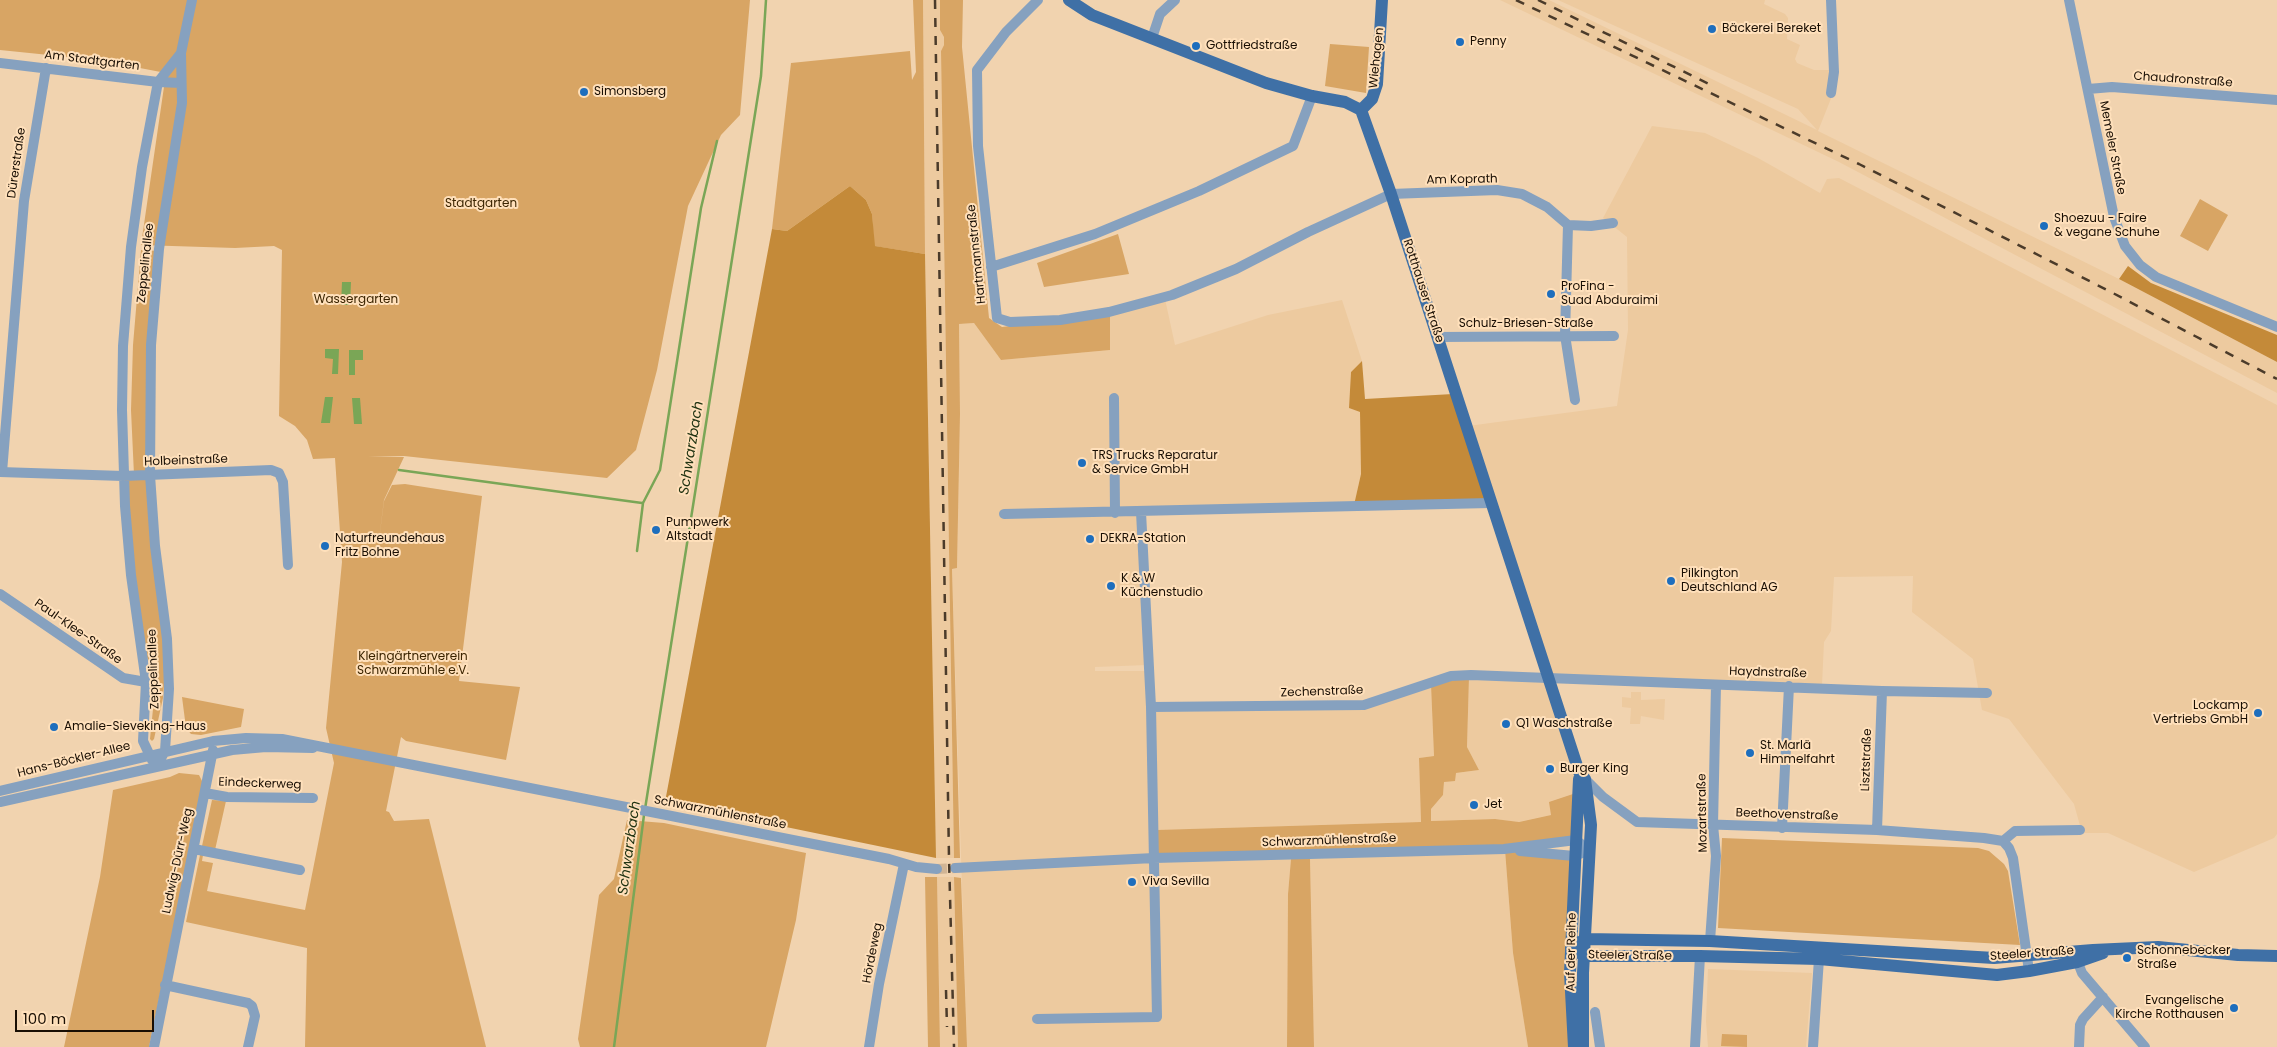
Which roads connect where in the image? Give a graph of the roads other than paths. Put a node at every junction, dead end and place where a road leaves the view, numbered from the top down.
1 (192, 0) edge
2 (1038, 0) edge
3 (1069, 0) edge
4 (1175, 0) edge
5 (1382, 0) edge
6 (1831, 0) edge
7 (2069, 0) edge
8 (1152, 38) junction
9 (182, 53) junction
10 (0, 63) edge
11 (46, 68) junction
12 (158, 82) junction
13 (181, 83) junction
14 (2088, 89) junction
15 (1832, 93) dead end
16 (1312, 96) junction
17 (2277, 100) edge
18 (1361, 110) junction
19 (1391, 194) junction
20 (1612, 223) dead end
21 (1568, 225) junction
22 (991, 267) junction
23 (2277, 327) edge
24 (1565, 336) junction
25 (1614, 336) dead end
26 (1438, 337) junction
27 (1114, 398) dead end
28 (1574, 400) dead end
29 (1, 472) edge
30 (150, 475) junction
31 (123, 476) junction
32 (1490, 503) junction
33 (1141, 512) junction
34 (1115, 513) junction
35 (1004, 514) dead end
36 (288, 565) dead end
37 (0, 594) edge
38 (1549, 679) junction
39 (146, 682) junction
40 (1716, 685) junction
41 (1789, 686) junction
42 (1882, 691) junction
43 (1987, 693) dead end
44 (1151, 707) junction
45 (213, 741) junction
46 (322, 747) junction
47 (165, 751) junction
48 (213, 754) junction
49 (149, 755) junction
50 (156, 766) junction
51 (1582, 775) junction
52 (0, 791) edge
53 (206, 793) junction
54 (314, 798) dead end
55 (0, 802) edge
56 (1713, 825) junction
57 (1782, 828) junction
58 (1877, 830) junction
59 (2080, 830) dead end
60 (1576, 840) junction
61 (2003, 841) junction
62 (194, 849) junction
63 (1504, 849) junction
64 (1590, 850) junction
65 (1574, 856) junction
66 (1154, 858) junction
67 (904, 864) junction
68 (955, 868) tunnel mouth
69 (937, 869) tunnel mouth
70 (300, 870) dead end
71 (1585, 939) junction
72 (1710, 941) junction
73 (1571, 948) junction
74 (2238, 955) junction
75 (1584, 956) junction
76 (1700, 956) junction
77 (2028, 956) junction
78 (2277, 956) edge
79 (2075, 957) junction
80 (1819, 959) junction
81 (2277, 964) edge
82 (2029, 972) junction
83 (165, 985) junction
84 (2103, 997) junction
85 (1595, 1012) dead end
86 (1037, 1019) dead end
87 (154, 1047) edge
88 (248, 1047) edge
89 (869, 1047) edge
90 (1574, 1047) edge
91 (1583, 1047) edge
92 (1600, 1047) edge
93 (1695, 1047) edge
94 (1813, 1047) edge
95 (2079, 1047) edge
96 (2145, 1047) edge

1 - 9 street, Zeppelinallee
2 - 22 street, Hartmannstraße
3 - 8 main road
4 - 8 street
5 - 18 main road, Wiehagen
6 - 15 street
7 - 14 street, Memeler Straße
8 - 16 main road
9 - 12 street, Zeppelinallee
9 - 13 street, Zeppelinallee
10 - 11 street, Am Stadtgarten
11 - 12 street, Am Stadtgarten
11 - 29 street, Dürerstraße
12 - 13 street, Am Stadtgarten
12 - 31 street, Zeppelinallee
13 - 30 street, Zeppelinallee
14 - 17 street, Chaudronstraße
14 - 23 street, Memeler Straße
16 - 18 main road
16 - 22 street
18 - 19 main road, Rotthauser Straße
19 - 21 street, Am Koprath
19 - 22 street, Hartmannstraße
19 - 26 main road, Rotthauser Straße
20 - 21 street
21 - 24 street
24 - 25 street, Schulz-Briesen-Straße
24 - 26 street, Schulz-Briesen-Straße
24 - 28 street
26 - 32 main road, Rotthauser Straße
27 - 34 street
29 - 31 street, Holbeinstraße
30 - 31 street, Holbeinstraße
30 - 36 street, Holbeinstraße
30 - 47 street, Zeppelinallee
31 - 39 street, Zeppelinallee
32 - 33 street
32 - 38 main road, Rotthauser Straße
33 - 34 street
33 - 44 street
34 - 35 street
37 - 39 street, Paul-Klee-Straße
38 - 40 street, Haydnstraße
38 - 44 street, Zechenstraße
38 - 51 main road, Rotthauser Straße
39 - 49 street, Zeppelinallee
40 - 41 street, Haydnstraße
40 - 56 street, Mozartstraße
41 - 42 street, Haydnstraße
41 - 57 street
42 - 43 street, Haydnstraße
42 - 58 street, Lisztstraße
44 - 66 street
45 - 46 street, Schwarzmühlenstraße
45 - 47 street, Hans-Böckler-Allee
45 - 48 street, Ludwig-Dürr-Weg
46 - 48 street, Schwarzmühlenstraße
46 - 67 street, Schwarzmühlenstraße
47 - 49 street, Hans-Böckler-Allee
47 - 50 street, Zeppelinallee
48 - 50 street, Hans-Böckler-Allee
48 - 53 street, Ludwig-Dürr-Weg
49 - 50 street, Zeppelinallee
49 - 52 street, Hans-Böckler-Allee
50 - 55 street, Hans-Böckler-Allee
51 - 56 street, Beethovenstraße
51 - 60 main road, Rotthauser Straße
51 - 64 main road, Rotthauser Straße
53 - 54 street, Eindeckerweg
53 - 62 street, Ludwig-Dürr-Weg
56 - 57 street, Beethovenstraße
56 - 72 street, Mozartstraße
57 - 58 street, Beethovenstraße
58 - 61 street, Beethovenstraße
59 - 61 street
60 - 63 street, Schwarzmühlenstraße
60 - 64 street
60 - 65 main road, Rotthauser Straße
61 - 77 street
62 - 70 street
62 - 83 street, Ludwig-Dürr-Weg
63 - 65 street, Schwarzmühlenstraße
63 - 66 street, Schwarzmühlenstraße
64 - 65 street, Schwarzmühlenstraße
64 - 71 main road, Auf der Reihe
65 - 73 main road, Auf der Reihe
66 - 68 street, Schwarzmühlenstraße
66 - 86 street
67 - 69 street, Schwarzmühlenstraße
67 - 89 street, Hördeweg
71 - 72 main road, Steeler Straße
71 - 73 main road, Steeler Straße
71 - 75 main road, Auf der Reihe
72 - 77 main road, Steeler Straße
73 - 75 main road, Steeler Straße
73 - 90 main road, Auf der Reihe
74 - 78 main road, Steeler Straße
74 - 79 main road, Steeler Straße
74 - 81 main road, Steeler Straße
75 - 76 main road, Steeler Straße
75 - 91 main road, Auf der Reihe
76 - 80 main road, Steeler Straße
76 - 93 street
77 - 79 main road, Steeler Straße
77 - 82 street
79 - 82 main road, Steeler Straße
79 - 84 street
80 - 82 main road, Steeler Straße
80 - 94 street
83 - 87 street, Ludwig-Dürr-Weg
83 - 88 street
84 - 95 street
84 - 96 street
85 - 92 street

